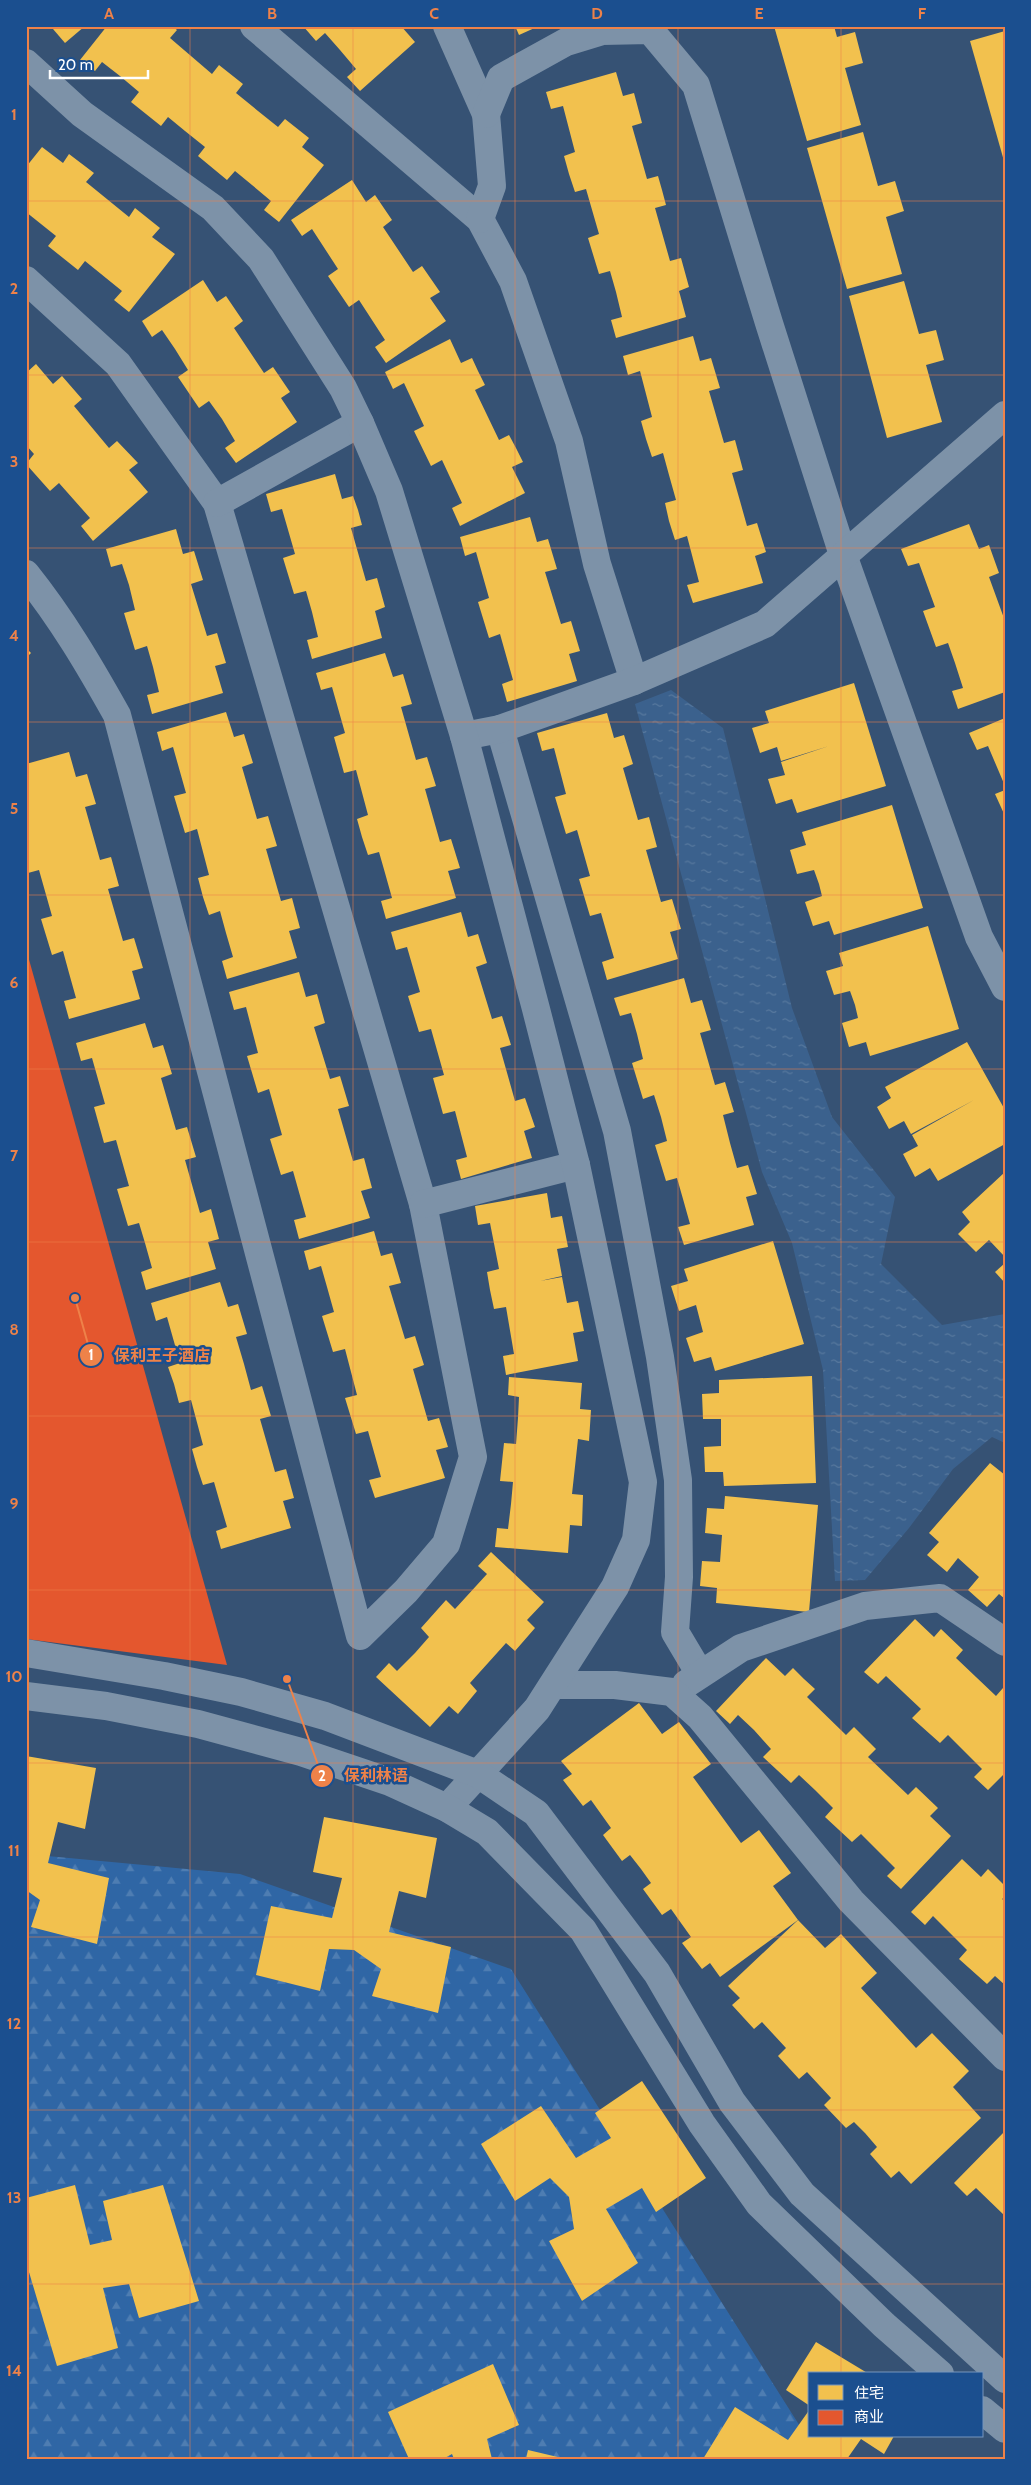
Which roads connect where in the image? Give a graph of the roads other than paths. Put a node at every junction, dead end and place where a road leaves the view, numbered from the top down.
1 (254, 26) edge
2 (447, 26) edge
3 (26, 63) edge
4 (486, 114) junction
5 (480, 219) junction
6 (26, 280) edge
7 (1005, 415) edge
8 (360, 423) junction
9 (217, 502) junction
10 (843, 555) junction
11 (26, 574) edge
12 (634, 681) junction
13 (500, 729) junction
14 (464, 736) junction
15 (1005, 987) edge
16 (576, 1165) junction
17 (423, 1204) junction
18 (1005, 1642) edge
19 (26, 1653) edge
20 (700, 1674) junction
21 (554, 1685) junction
22 (672, 1692) junction
23 (26, 1696) edge
24 (478, 1774) junction
25 (447, 1808) junction
26 (1005, 2057) edge
27 (938, 2372) edge
28 (1005, 2379) edge
29 (984, 2412) edge
30 (1005, 2429) edge

1 - 5 street
2 - 4 street
3 - 8 street
4 - 5 street
4 - 10 street
5 - 12 street
6 - 9 street
7 - 10 street
8 - 9 street
8 - 14 street
9 - 17 street
10 - 12 street
10 - 15 street
11 - 17 street
12 - 13 street
13 - 14 street
13 - 20 street
14 - 16 street
16 - 17 street
16 - 21 street
18 - 20 street
19 - 24 street
20 - 22 street
21 - 22 street
21 - 24 street
22 - 26 street
23 - 25 street
24 - 25 street
24 - 28 street
25 - 27 street
29 - 30 street

